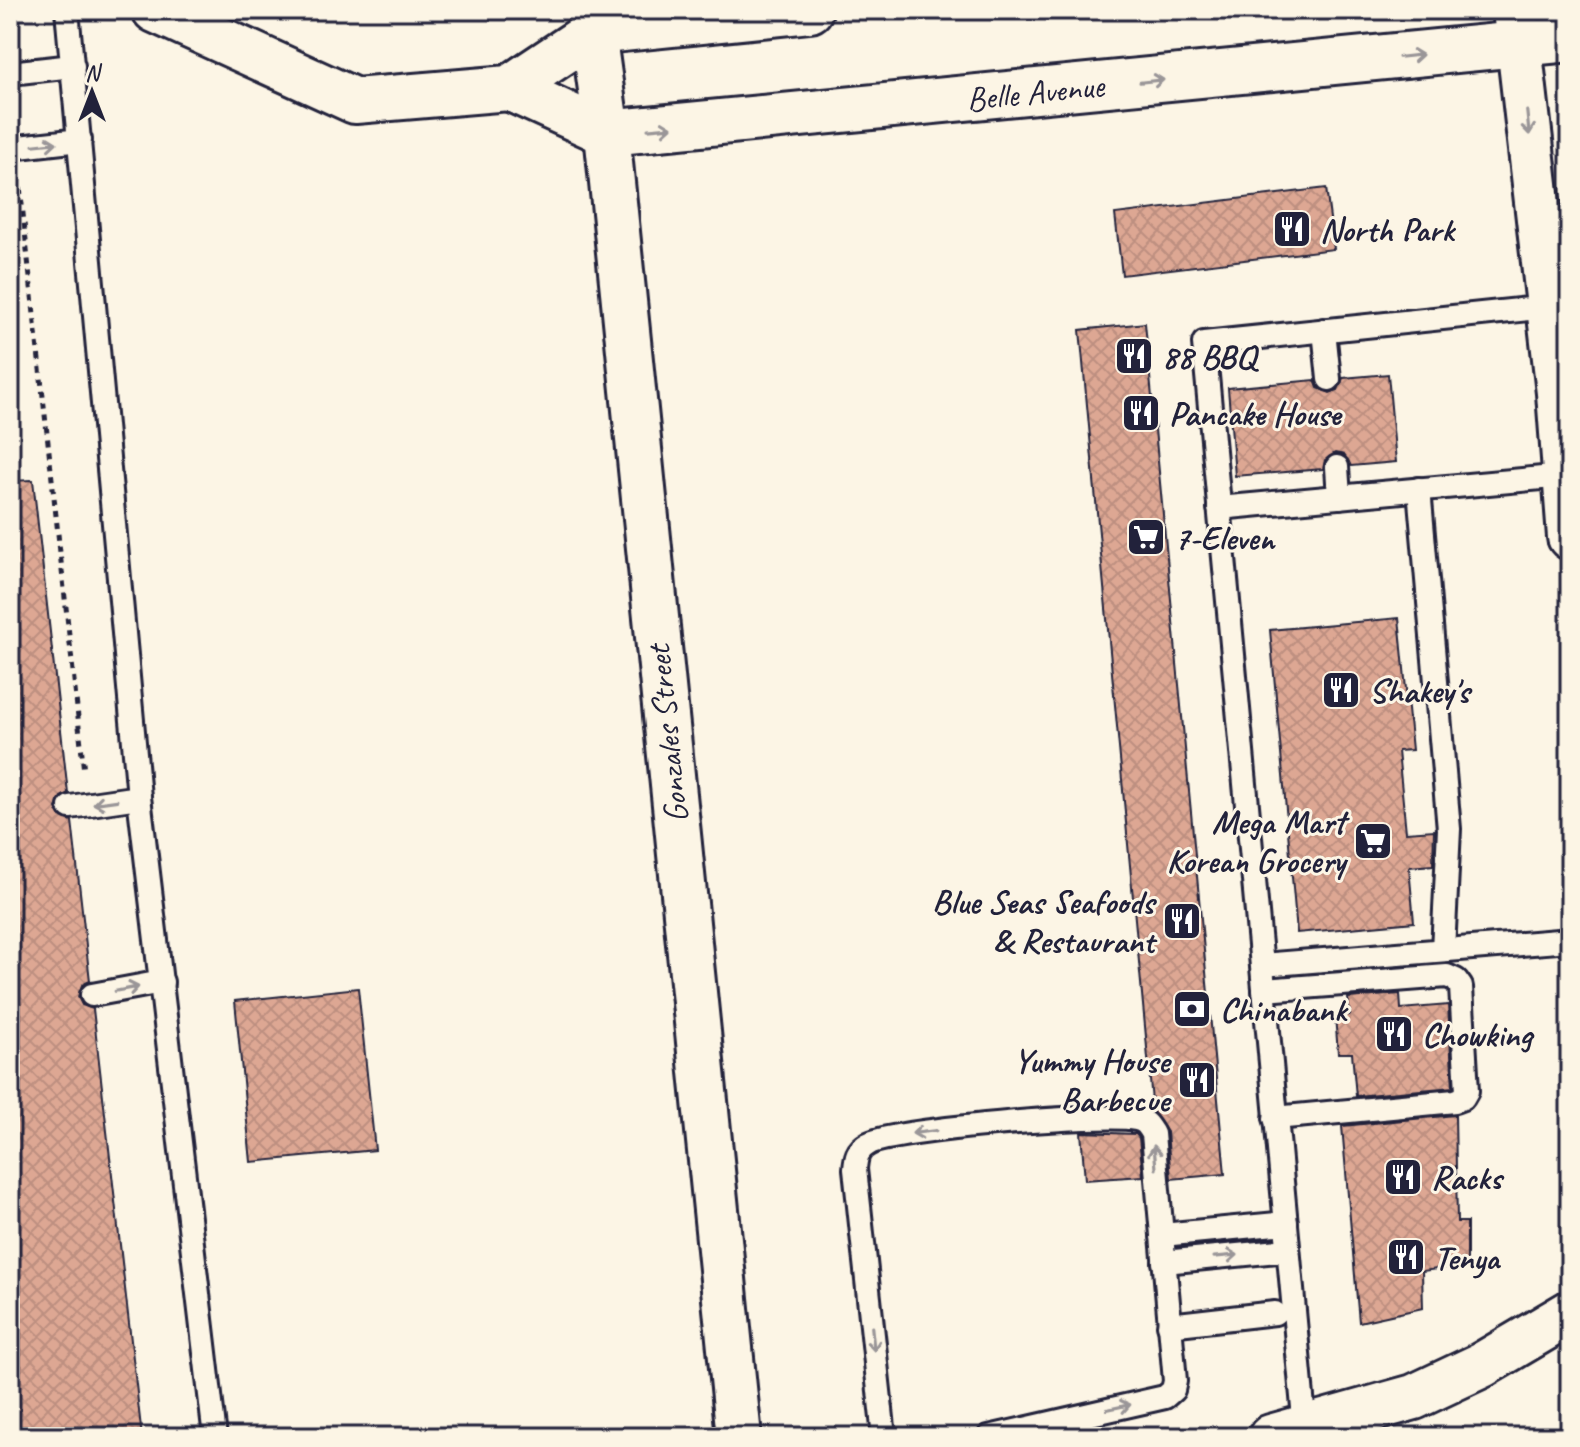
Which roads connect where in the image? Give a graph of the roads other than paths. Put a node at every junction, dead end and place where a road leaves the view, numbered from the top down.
1 (67, 10) edge
2 (155, 10) edge
3 (810, 10) edge
4 (1517, 28) edge
5 (593, 32) junction
6 (1570, 39) edge
7 (73, 66) junction
8 (10, 73) edge
9 (509, 88) junction
10 (607, 133) junction
11 (80, 140) junction
12 (10, 148) edge
13 (1548, 307) junction
14 (1324, 330) junction
15 (1329, 379) dead end
16 (1337, 467) dead end
17 (1564, 476) junction
18 (1419, 489) junction
19 (1339, 497) junction
20 (1219, 508) junction
21 (1570, 537) edge
22 (139, 797) junction
23 (79, 806) road end
24 (1570, 940) edge
25 (1443, 950) junction
26 (1262, 965) junction
27 (162, 982) junction
28 (1264, 990) junction
29 (92, 995) dead end
30 (1275, 1118) junction
31 (1286, 1223) junction
32 (1162, 1235) junction
33 (1288, 1250) junction
34 (1164, 1262) junction
35 (1275, 1313) dead end
36 (1570, 1313) edge
37 (1169, 1325) junction
38 (1288, 1433) edge
39 (215, 1437) edge
40 (739, 1437) edge
41 (884, 1437) edge
42 (989, 1437) edge

1 - 7 lane
2 - 9 street
3 - 5 street
4 - 6 street, Belle Avenue
10 -> 4 street, Belle Avenue
4 -> 13 street
5 - 9 street
5 - 10 street, Gonzales Street
7 - 8 lane
7 - 11 lane
9 - 10 street
10 - 40 street, Gonzales Street
12 -> 11 lane
11 - 22 lane
13 - 14 lane
13 - 17 street
14 - 15 lane
14 - 20 lane
16 - 19 lane
17 - 18 lane
17 - 21 street
18 - 19 lane
18 - 25 lane
19 - 20 lane
20 - 26 lane
22 -> 23 lane
22 - 27 lane
24 - 25 lane
25 - 26 lane
26 - 28 lane
29 -> 27 lane
27 - 39 lane
28 - 30 lane
28 - 30 lane
30 - 31 lane
31 - 32 lane
31 - 33 lane
32 - 34 lane
32 -> 41 lane
34 -> 33 lane
33 - 38 lane
34 - 37 lane
35 - 37 lane
36 - 38 street
42 -> 37 lane

